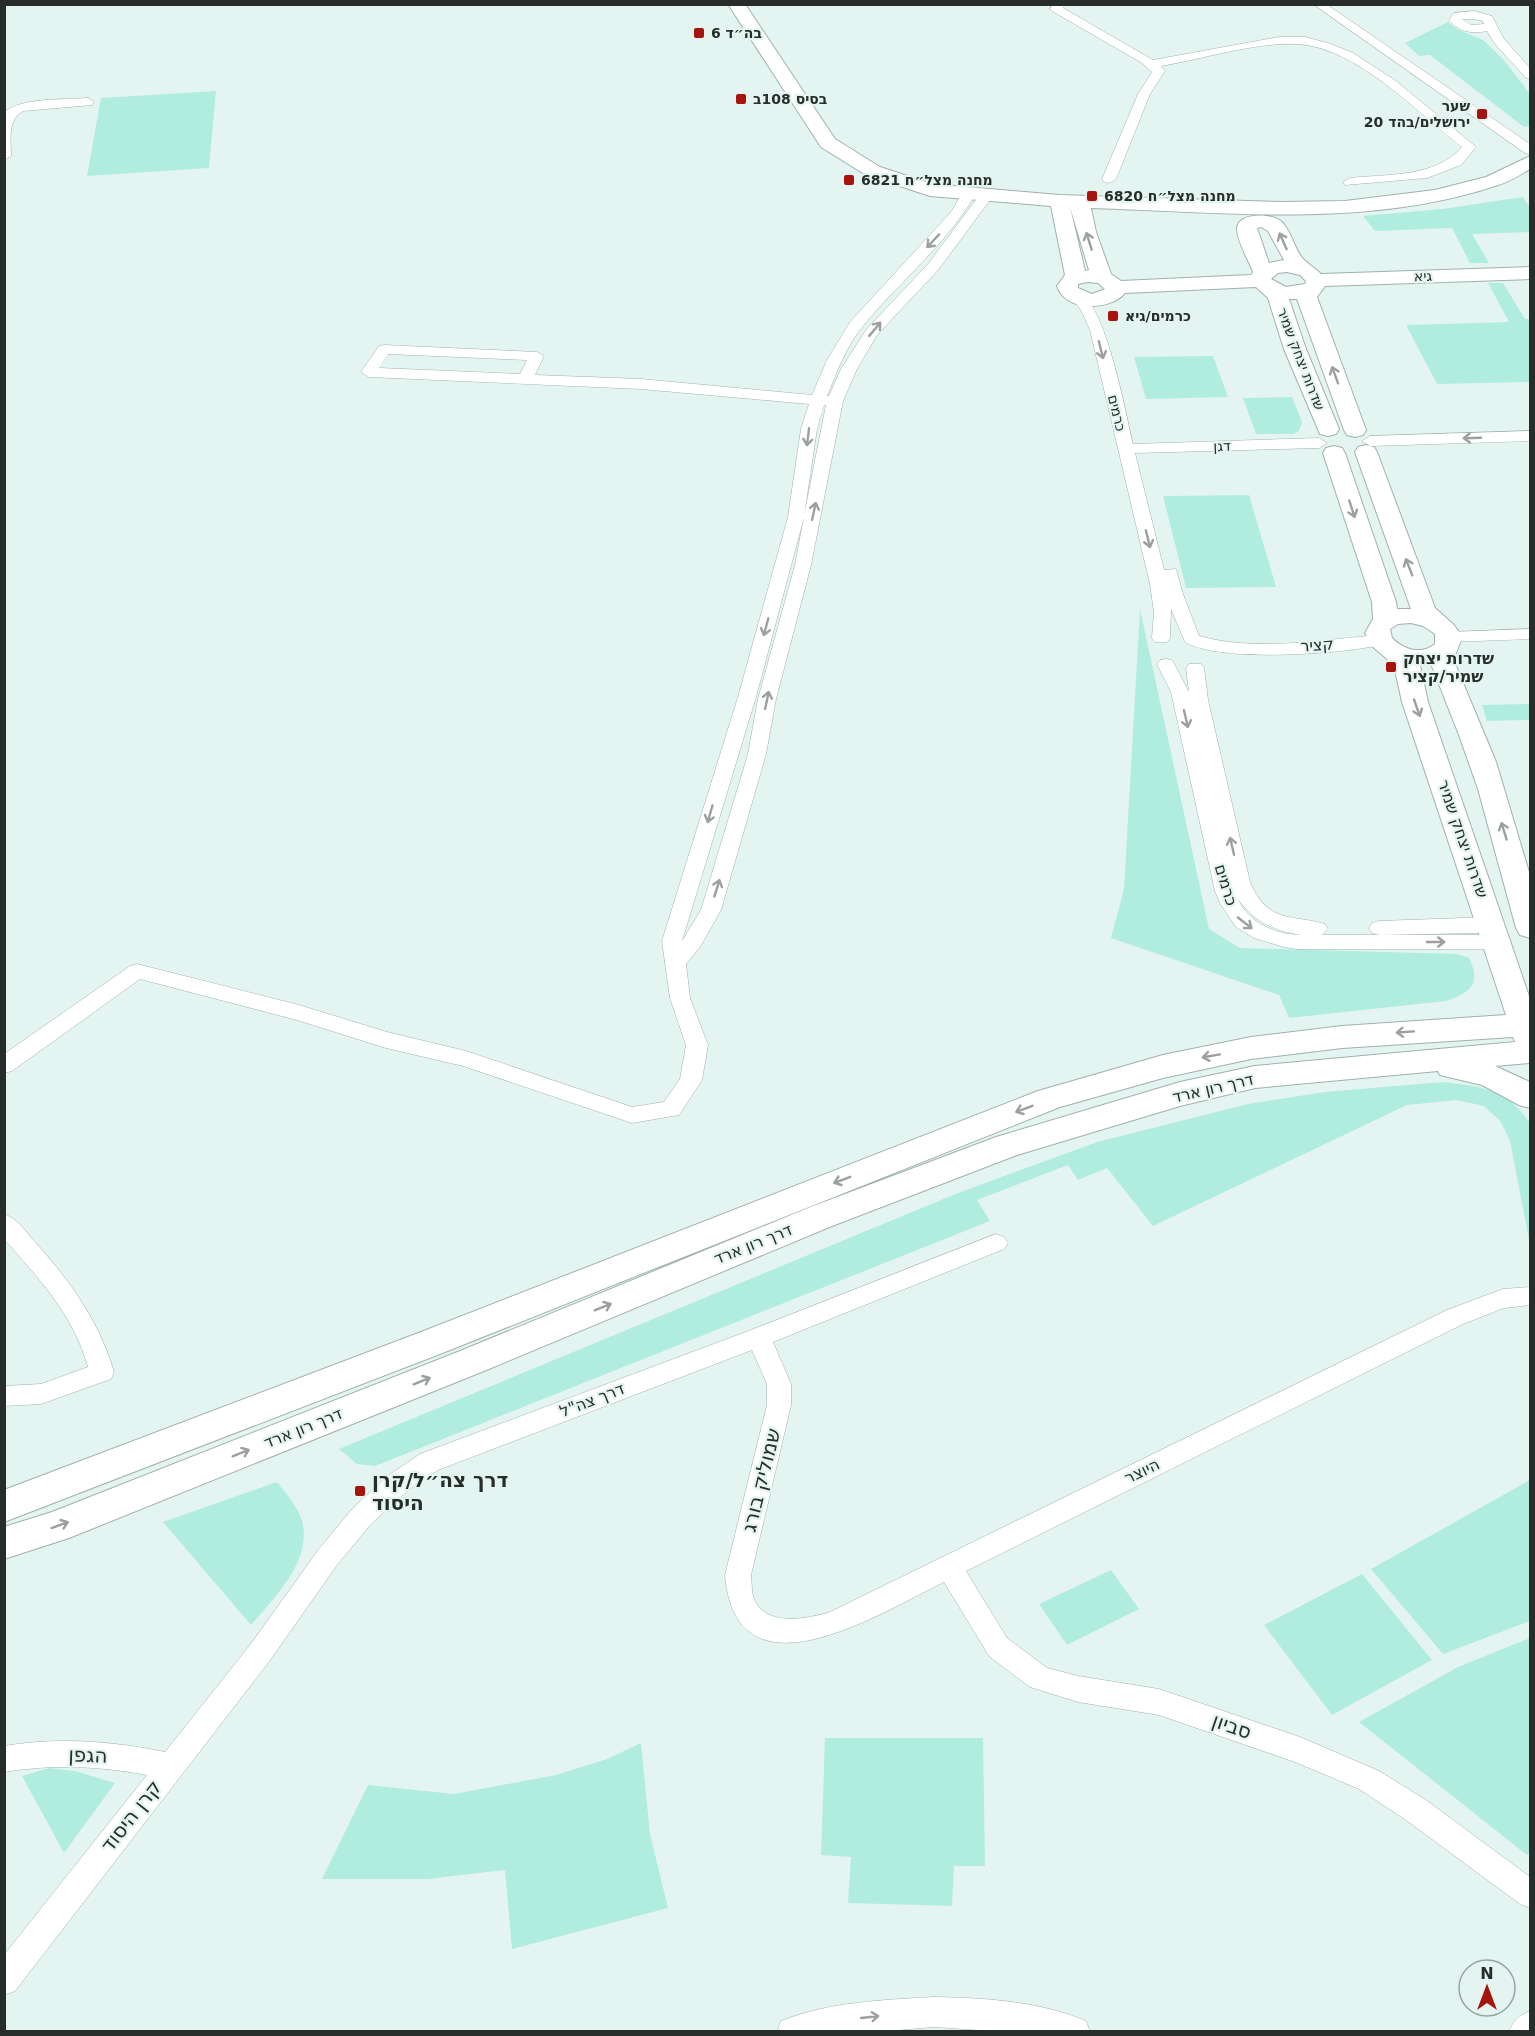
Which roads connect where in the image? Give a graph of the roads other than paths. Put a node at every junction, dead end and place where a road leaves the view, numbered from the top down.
1 (736, 4) edge
2 (1059, 4) edge
3 (1318, 4) edge
4 (1490, 26) junction
5 (1470, 28) junction
6 (1506, 50) junction
7 (1151, 64) junction
8 (1530, 75) edge
9 (88, 102) dead end
10 (1530, 150) edge
11 (4, 156) edge
12 (1530, 162) edge
13 (1109, 179) dead end
14 (1350, 182) dead end
15 (977, 196) junction
16 (1059, 201) junction
17 (1080, 202) junction
18 (1530, 273) edge
19 (1309, 280) junction
20 (1265, 281) junction
21 (1077, 287) junction
22 (1109, 287) junction
23 (526, 377) junction
24 (826, 401) junction
25 (1530, 435) edge
26 (1364, 441) junction
27 (1327, 442) junction
28 (1132, 449) junction
29 (1530, 634) edge
30 (1441, 636) junction
31 (1161, 638) junction
32 (1388, 638) junction
33 (1192, 639) junction
34 (1254, 649) junction
35 (1166, 664) junction
36 (1196, 666) junction
37 (1523, 873) edge
38 (1529, 912) edge
39 (1499, 943) junction
40 (675, 963) junction
41 (1439, 1030) junction
42 (1529, 1036) edge
43 (1418, 1062) junction
44 (4, 1065) edge
45 (1530, 1097) edge
46 (4, 1223) edge
47 (996, 1243) dead end
48 (1530, 1296) edge
49 (759, 1337) junction
50 (4, 1396) edge
51 (4, 1506) edge
52 (4, 1543) edge
53 (949, 1566) junction
54 (753, 1622) joint
55 (259, 1654) joint
56 (4, 1759) edge
57 (170, 1766) junction
58 (1530, 1894) edge
59 (4, 1980) edge
60 (1530, 2026) edge
61 (792, 2031) edge
62 (1075, 2031) edge
63 (1524, 2031) edge

1 - 15 street
2 - 7 street
3 - 10 street
4 - 5 street
4 - 5 street
4 - 6 street
5 - 6 street
6 - 8 street
7 - 13 street
7 - 14 street
9 - 11 street
12 - 17 street
15 - 16 street
15 - 24 street
16 - 17 street
16 - 21 street
22 -> 17 street
18 - 19 street, גיא
19 - 20 street, גיא
19 -> 20 street, שדרות יצחק שמיר
26 -> 19 street, שדרות יצחק שמיר
20 - 22 street
20 - 27 street, שדרות יצחק שמיר
21 - 22 street
21 -> 28 street, כרמים
22 - 28 street, כרמים
23 - 23 street
23 - 24 street
24 -> 40 street
40 -> 24 street
25 -> 26 street
26 - 27 street
30 -> 26 street, שדרות יצחק שמיר
27 - 28 street, דגן
27 -> 32 street, שדרות יצחק שמיר
28 -> 31 street, כרמים
28 - 33 street, כרמים
29 - 30 street
30 - 32 street
30 - 32 street
37 -> 30 street, שדרות יצחק שמיר
31 - 33 street
31 - 35 street
32 - 34 street, קציר
32 -> 39 street, שדרות יצחק שמיר
33 - 34 street, קציר
33 - 36 street
34 - 36 street, קציר
35 - 36 street
35 -> 39 street, כרמים
39 -> 36 street, כרמים
37 - 38 street, שדרות יצחק שמיר
39 - 41 street
39 - 42 street, שדרות יצחק שמיר
40 - 44 street
41 - 42 street, דרך רון ארד
41 -> 51 street, דרך רון ארד
42 - 43 street, דרך רון ארד
43 - 45 street
52 -> 43 street, דרך רון ארד
46 - 50 street
47 - 49 street, דרך צה"ל
48 - 53 street, היוצר
49 - 54 street, שמוליק בורג
49 - 55 street, דרך צה"ל
53 - 54 street, היוצר
53 - 58 street, סביון
55 - 57 street, קרן היסוד
56 - 57 street, הגפן
57 - 59 street, קרן היסוד
60 - 63 street
61 -> 62 street

